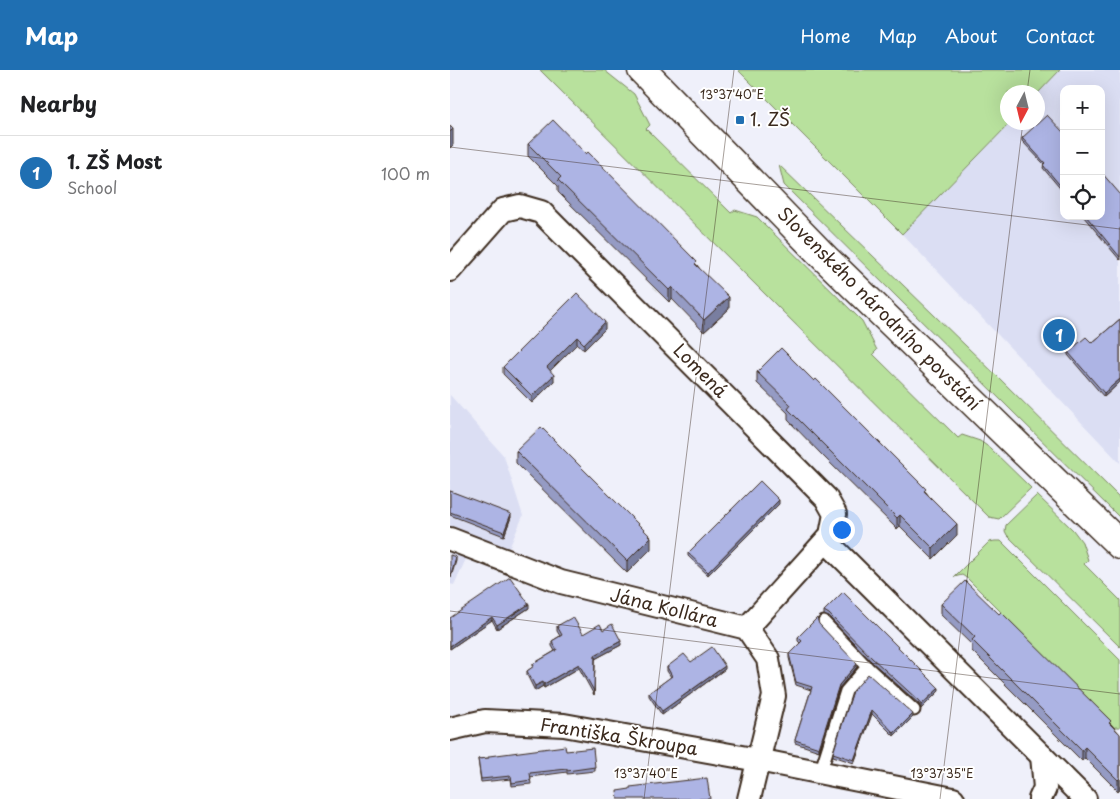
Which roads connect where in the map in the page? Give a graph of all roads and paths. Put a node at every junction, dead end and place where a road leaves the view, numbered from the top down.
1 (642, 70) edge
2 (450, 270) edge
3 (450, 539) edge
4 (826, 541) junction
5 (1120, 544) edge
6 (824, 622) dead end
7 (747, 628) junction
8 (867, 667) junction
9 (914, 710) dead end
10 (450, 729) edge
11 (1042, 756) junction
12 (758, 760) junction
13 (820, 773) junction
14 (749, 799) edge
15 (953, 799) edge
16 (1040, 799) edge
17 (1085, 799) edge

1 - 5 street, Slovenského národního povstání
2 - 4 street, Lomená
3 - 7 street, Jána Kollára
4 - 7 street, Lomená
4 - 11 street
6 - 8 lane
7 - 12 street
8 - 9 lane
8 - 13 lane
10 - 12 street, Františka Škroupa
11 - 16 street
11 - 17 street
12 - 13 street, Františka Škroupa
12 - 14 street
13 - 15 street, Františka Škroupa

